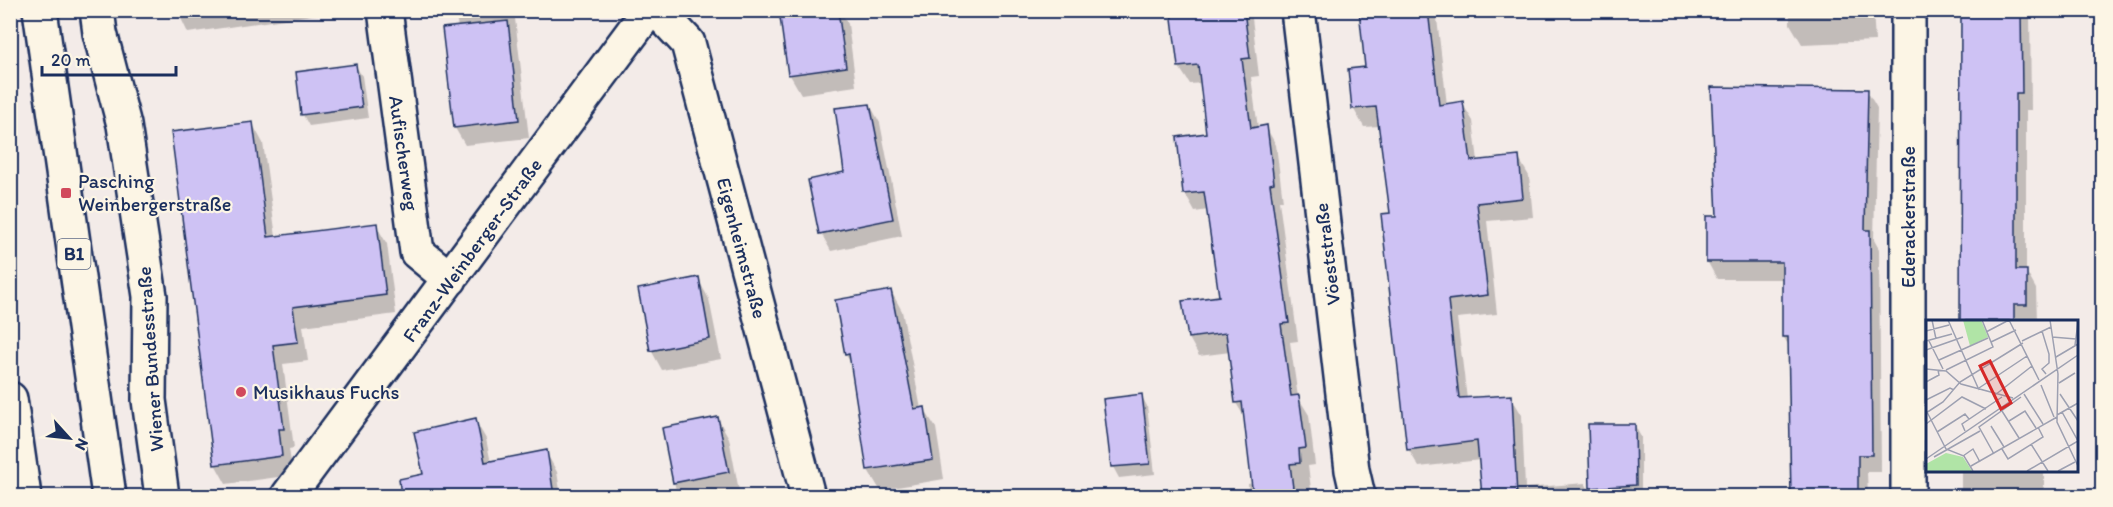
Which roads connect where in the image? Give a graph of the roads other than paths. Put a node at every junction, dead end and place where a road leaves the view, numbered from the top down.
1 (40, 10) edge
2 (97, 10) edge
3 (385, 10) edge
4 (649, 10) edge
5 (657, 10) edge
6 (1298, 10) edge
7 (1908, 10) edge
8 (450, 279) junction
9 (10, 399) edge
10 (291, 494) edge
11 (24, 496) edge
12 (109, 496) edge
13 (162, 496) edge
14 (808, 496) edge
15 (1358, 496) edge
16 (1908, 496) edge

1 - 12 street, B1
2 - 13 street, Wiener Bundesstraße
3 - 8 street, Aufischerweg
4 - 8 street, Franz-Weinberger-Straße
5 - 14 street, Eigenheimstraße
6 - 15 street, Vöeststraße
7 - 16 street, Ederackerstraße
8 - 10 street, Franz-Weinberger-Straße
9 - 11 street

